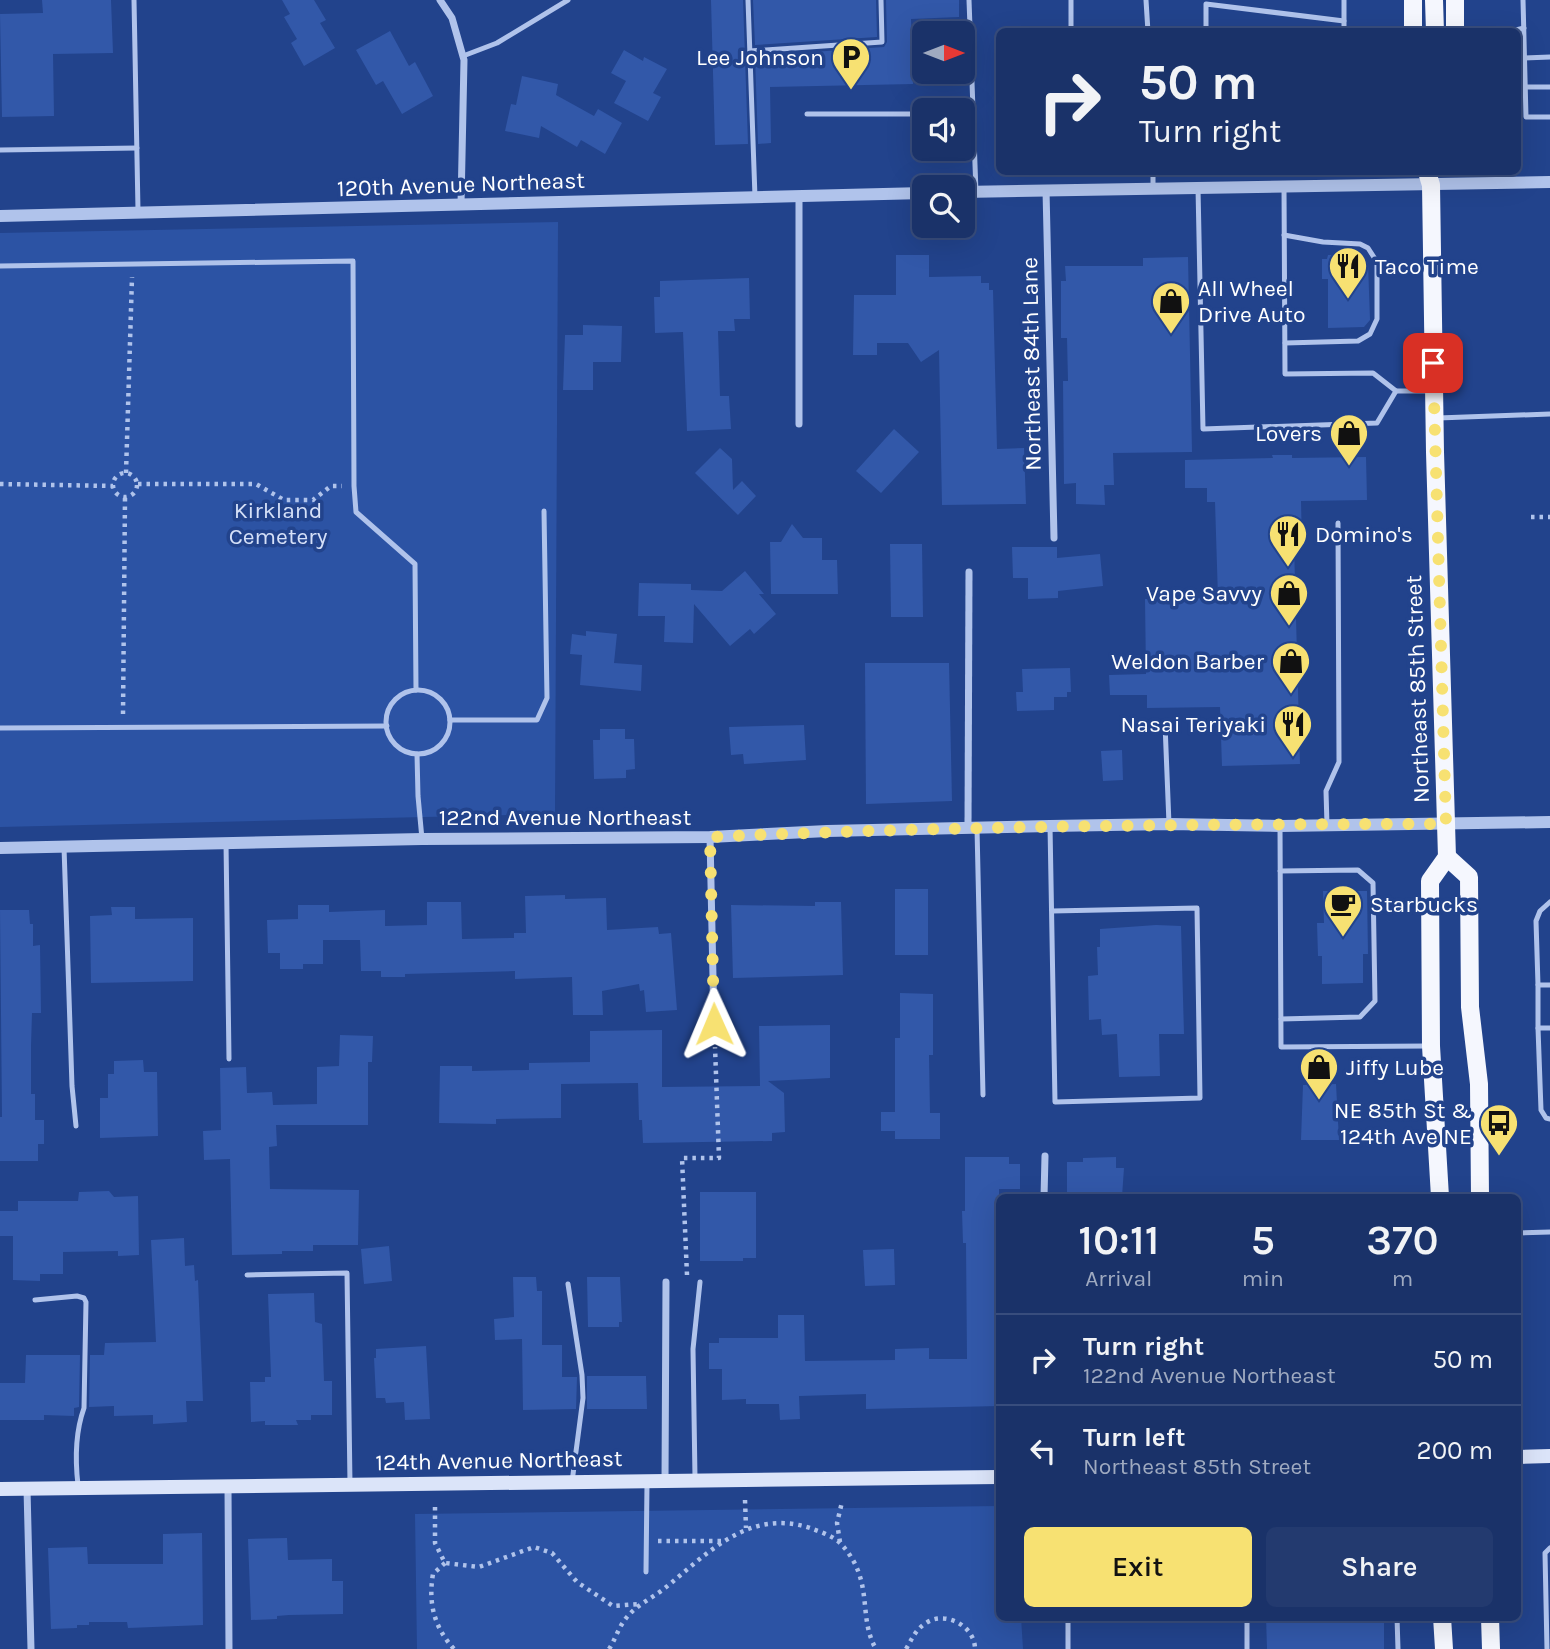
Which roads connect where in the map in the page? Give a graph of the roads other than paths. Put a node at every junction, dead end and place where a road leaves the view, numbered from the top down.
1 (134, 0) edge
2 (440, 0) edge
3 (568, 0) edge
4 (748, 0) edge
5 (881, 0) edge
6 (969, 0) edge
7 (1071, 0) edge
8 (1146, 0) edge
9 (1344, 0) edge
10 (1413, 0) edge
11 (1434, 0) edge
12 (1455, 0) edge
13 (1523, 0) edge
14 (1345, 21) junction
15 (1072, 28) edge
16 (1147, 28) edge
17 (1206, 28) edge
18 (1345, 28) edge
19 (1413, 28) edge
20 (1435, 28) edge
21 (1455, 28) edge
22 (1524, 28) junction
23 (1521, 29) edge
24 (750, 51) junction
25 (463, 56) junction
26 (1550, 57) edge
27 (1524, 58) junction
28 (1525, 87) junction
29 (1550, 87) edge
30 (973, 98) edge
31 (807, 114) dead end
32 (912, 114) edge
33 (1550, 117) edge
34 (137, 148) junction
35 (0, 150) edge
36 (1153, 175) edge
37 (1432, 175) edge
38 (1550, 181) edge
39 (1284, 187) junction
40 (1153, 188) junction
41 (1198, 188) junction
42 (1046, 190) junction
43 (975, 192) edge
44 (912, 193) edge
45 (755, 197) junction
46 (799, 197) junction
47 (461, 204) junction
48 (138, 214) junction
49 (0, 216) edge
50 (1284, 234) junction
51 (0, 266) edge
52 (1285, 343) junction
53 (1396, 391) junction
54 (1434, 391) junction
55 (1550, 414) edge
56 (1434, 418) junction
57 (799, 424) dead end
58 (544, 511) dead end
59 (1338, 523) dead end
60 (1054, 538) dead end
61 (969, 572) dead end
62 (416, 690) junction
63 (450, 720) junction
64 (1165, 724) dead end
65 (387, 726) junction
66 (0, 727) edge
67 (417, 754) junction
68 (1550, 822) edge
69 (1169, 824) junction
70 (1446, 824) junction
71 (1327, 825) junction
72 (1050, 826) junction
73 (1280, 826) junction
74 (973, 828) junction
75 (710, 837) junction
76 (422, 839) junction
77 (226, 843) junction
78 (64, 847) junction
79 (0, 848) edge
80 (1447, 857) junction
81 (1280, 871) junction
82 (1550, 902) edge
83 (1052, 911) junction
84 (1538, 985) junction
85 (1550, 985) edge
86 (1281, 1019) junction
87 (714, 1024) dead end
88 (1538, 1028) junction
89 (1550, 1028) edge
90 (1431, 1046) junction
91 (229, 1059) dead end
92 (983, 1094) dead end
93 (1550, 1119) edge
94 (76, 1126) dead end
95 (1045, 1156) dead end
96 (1044, 1194) edge
97 (1440, 1194) edge
98 (1480, 1194) edge
99 (1550, 1232) edge
100 (1521, 1233) edge
101 (247, 1275) dead end
102 (666, 1282) dead end
103 (700, 1282) dead end
104 (568, 1284) dead end
105 (35, 1300) dead end
106 (1550, 1456) edge
107 (1521, 1457) edge
108 (996, 1477) edge
109 (695, 1480) junction
110 (647, 1481) junction
111 (665, 1481) junction
112 (572, 1482) junction
113 (350, 1484) junction
114 (228, 1486) junction
115 (79, 1488) junction
116 (0, 1489) edge
117 (27, 1489) junction
118 (1550, 1548) edge
119 (646, 1572) dead end
120 (1068, 1621) edge
121 (1247, 1621) edge
122 (1397, 1621) edge
123 (1442, 1621) edge
124 (1490, 1621) edge
125 (31, 1649) edge
126 (229, 1649) edge
127 (1068, 1649) edge
128 (1247, 1649) edge
129 (1398, 1649) edge
130 (1444, 1649) edge
131 (1491, 1649) edge
132 (1547, 1649) edge

1 - 34 lane
2 - 25 street
3 - 25 lane
4 - 24 lane
5 - 24 lane
6 - 30 lane
7 - 15 lane
8 - 16 lane
9 - 14 lane
10 - 19 main road
11 - 20 main road
12 - 21 main road
13 - 22 lane
14 - 17 lane
14 - 18 lane
22 - 23 lane
22 - 27 lane
24 - 45 lane
25 - 47 street
26 - 27 lane
27 - 28 lane
28 - 29 lane
28 - 33 lane
31 - 32 lane
34 - 35 lane
34 - 48 lane
36 - 40 lane
37 - 38 street
37 - 39 street
37 - 54 main road, Northeast 85th Street
39 - 41 street
39 - 50 lane
40 - 41 street
40 - 42 street
41 - 53 lane
42 - 43 street
42 - 60 street, Northeast 84th Lane
44 - 46 street, 120th Avenue Northeast
45 - 46 street, 120th Avenue Northeast
45 - 47 street, 120th Avenue Northeast
46 - 57 street
47 - 48 street, 120th Avenue Northeast
48 - 49 street, 120th Avenue Northeast
50 - 52 lane
50 - 52 lane
51 - 62 lane
52 - 53 lane
53 - 54 lane
54 - 56 main road, Northeast 85th Street
55 - 56 lane
56 - 70 main road, Northeast 85th Street
58 - 63 lane
59 - 71 lane
61 - 74 street
62 - 63 lane
62 - 65 lane
63 - 67 lane
64 - 69 lane
65 - 66 lane
65 - 67 lane
67 - 76 lane
68 - 70 street, 122nd Avenue Northeast
69 - 72 street, 122nd Avenue Northeast
69 - 73 street, 122nd Avenue Northeast
70 - 71 street, 122nd Avenue Northeast
70 - 80 main road, Northeast 85th Street
71 - 73 street, 122nd Avenue Northeast
72 - 74 street, 122nd Avenue Northeast
72 - 83 lane
73 - 81 lane
74 - 75 street, 122nd Avenue Northeast
74 - 92 lane
75 - 76 street, 122nd Avenue Northeast
75 - 87 street
76 - 77 street, 122nd Avenue Northeast
77 - 78 street, 122nd Avenue Northeast
77 - 91 lane
78 - 79 street, 122nd Avenue Northeast
78 - 94 lane
80 - 90 main road
80 - 98 main road
81 - 86 lane
81 - 86 lane
82 - 84 lane
83 - 83 lane
84 - 85 lane
84 - 88 lane
86 - 90 lane
88 - 89 lane
88 - 93 lane
90 - 97 main road
95 - 96 street
99 - 100 lane
101 - 113 lane
102 - 111 street
103 - 109 lane
104 - 112 lane
105 - 115 lane
106 - 107 main road
108 - 109 main road, 124th Avenue Northeast
109 - 111 main road, 124th Avenue Northeast
110 - 111 main road, 124th Avenue Northeast
110 - 112 main road, 124th Avenue Northeast
110 - 119 lane
112 - 113 main road, 124th Avenue Northeast
113 - 114 main road, 124th Avenue Northeast
114 - 115 main road, 124th Avenue Northeast
114 - 126 street
115 - 117 main road, 124th Avenue Northeast
116 - 117 main road, 124th Avenue Northeast
117 - 125 street
118 - 132 lane
120 - 127 lane
121 - 128 lane
122 - 129 lane
123 - 130 main road
124 - 131 main road

